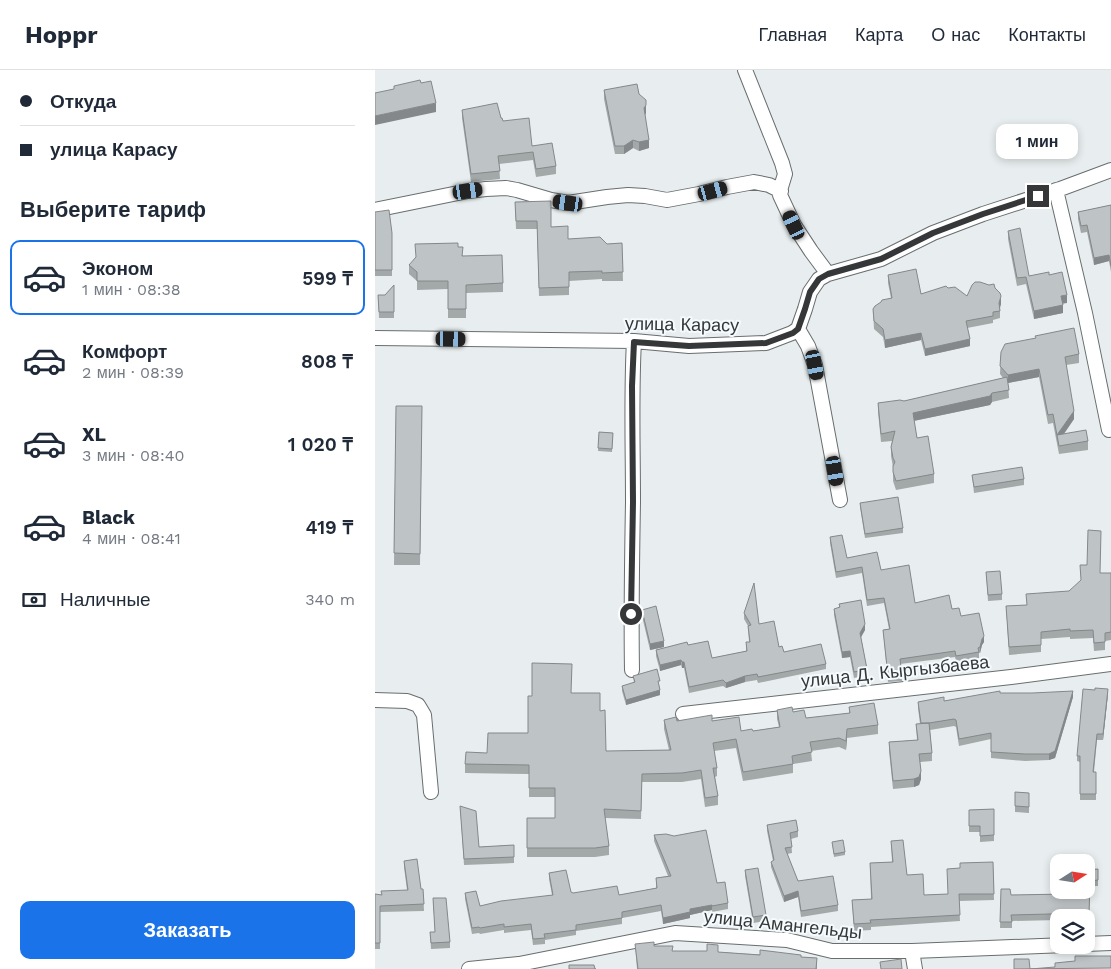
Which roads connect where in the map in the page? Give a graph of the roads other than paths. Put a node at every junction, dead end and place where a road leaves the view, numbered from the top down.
1 (745, 70) edge
2 (1111, 170) edge
3 (1056, 190) junction
4 (781, 191) junction
5 (375, 210) edge
6 (828, 274) junction
7 (798, 329) junction
8 (375, 338) edge
9 (634, 342) junction
10 (1109, 430) dead end
11 (839, 500) dead end
12 (1111, 664) edge
13 (632, 670) dead end
14 (375, 700) edge
15 (683, 714) dead end
16 (431, 792) dead end
17 (1111, 943) edge
18 (1095, 944) edge
19 (1050, 946) edge
20 (912, 951) junction
21 (469, 969) edge
22 (915, 969) edge

1 - 4 street
2 - 3 street
3 - 6 street
3 - 10 street
4 - 5 street
4 - 6 street
6 - 7 street
7 - 9 street, улица Карасу
7 - 11 street
8 - 9 street, улица Карасу
9 - 13 street
12 - 15 street, улица Д. Кыргызбаева
14 - 16 street
17 - 18 street
19 - 20 street, улица Амангельды
20 - 21 street, улица Амангельды
20 - 22 street

